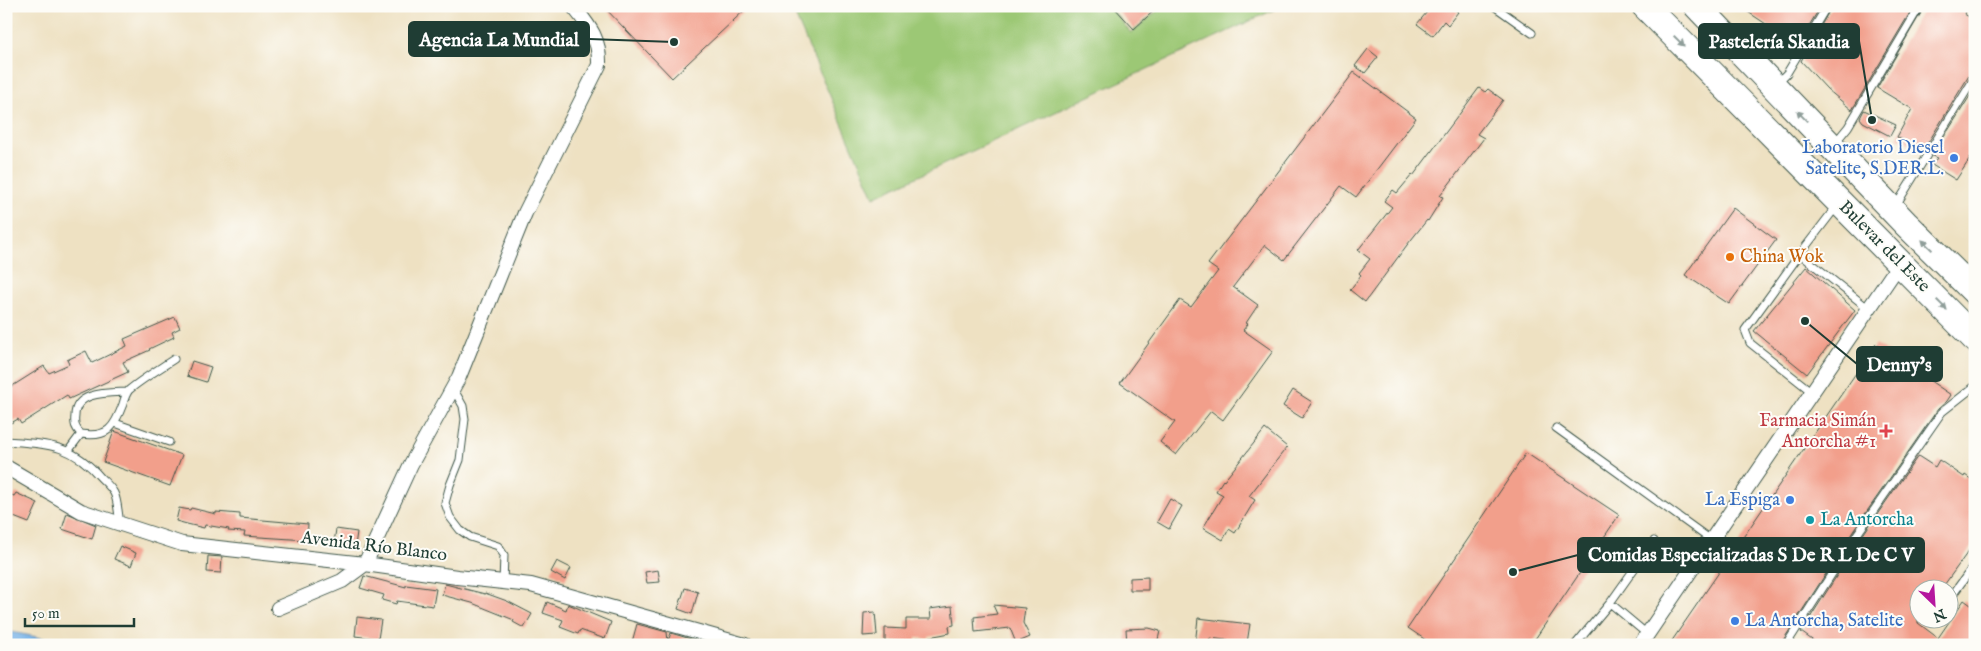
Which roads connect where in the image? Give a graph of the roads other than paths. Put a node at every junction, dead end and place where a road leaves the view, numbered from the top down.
1 (573, 6) edge
2 (1494, 6) edge
3 (1645, 6) edge
4 (1697, 6) edge
5 (1827, 6) edge
6 (1920, 6) edge
7 (1532, 33) dead end
8 (1975, 77) edge
9 (1774, 86) junction
10 (1832, 147) junction
11 (1840, 202) junction
12 (1893, 211) junction
13 (1800, 254) junction
14 (1900, 263) junction
15 (1975, 292) edge
16 (1869, 309) junction
17 (1975, 339) edge
18 (174, 359) dead end
19 (1975, 386) edge
20 (453, 388) junction
21 (127, 392) junction
22 (1812, 392) junction
23 (115, 423) junction
24 (1556, 428) dead end
25 (81, 434) junction
26 (6, 441) edge
27 (170, 442) dead end
28 (69, 450) junction
29 (6, 467) edge
30 (120, 524) junction
31 (1711, 540) junction
32 (1654, 541) dead end
33 (365, 564) junction
34 (1975, 564) edge
35 (503, 583) junction
36 (1958, 587) edge
37 (1610, 603) junction
38 (278, 608) dead end
39 (1643, 639) edge
40 (745, 645) edge
41 (1575, 645) edge
42 (1786, 645) edge

1 - 20 street
2 - 7 lane
3 -> 11 highway, Bulevar del Este
4 - 9 highway, Bulevar del Este
5 - 9 lane
6 - 10 lane
8 - 12 lane
10 -> 9 highway, Bulevar del Este
10 - 12 highway, Bulevar del Este
11 - 13 lane
11 - 14 highway, Bulevar del Este
15 -> 12 highway, Bulevar del Este
13 - 16 lane
13 - 22 lane
14 - 16 street
14 -> 17 highway, Bulevar del Este
16 - 22 street
18 - 21 lane
19 - 42 lane
20 - 33 street
20 - 35 lane
21 - 23 lane
21 - 25 lane
22 - 31 street
23 - 25 lane
23 - 27 lane
24 - 31 lane
25 - 28 lane
26 - 28 lane
28 - 30 lane
29 - 30 street, Avenida Río Blanco
30 - 33 street, Avenida Río Blanco
31 - 39 street
32 - 37 lane
33 - 35 street, Avenida Río Blanco
33 - 38 street
34 - 36 lane
35 - 40 street, Avenida Río Blanco
37 - 39 lane
37 - 41 lane

